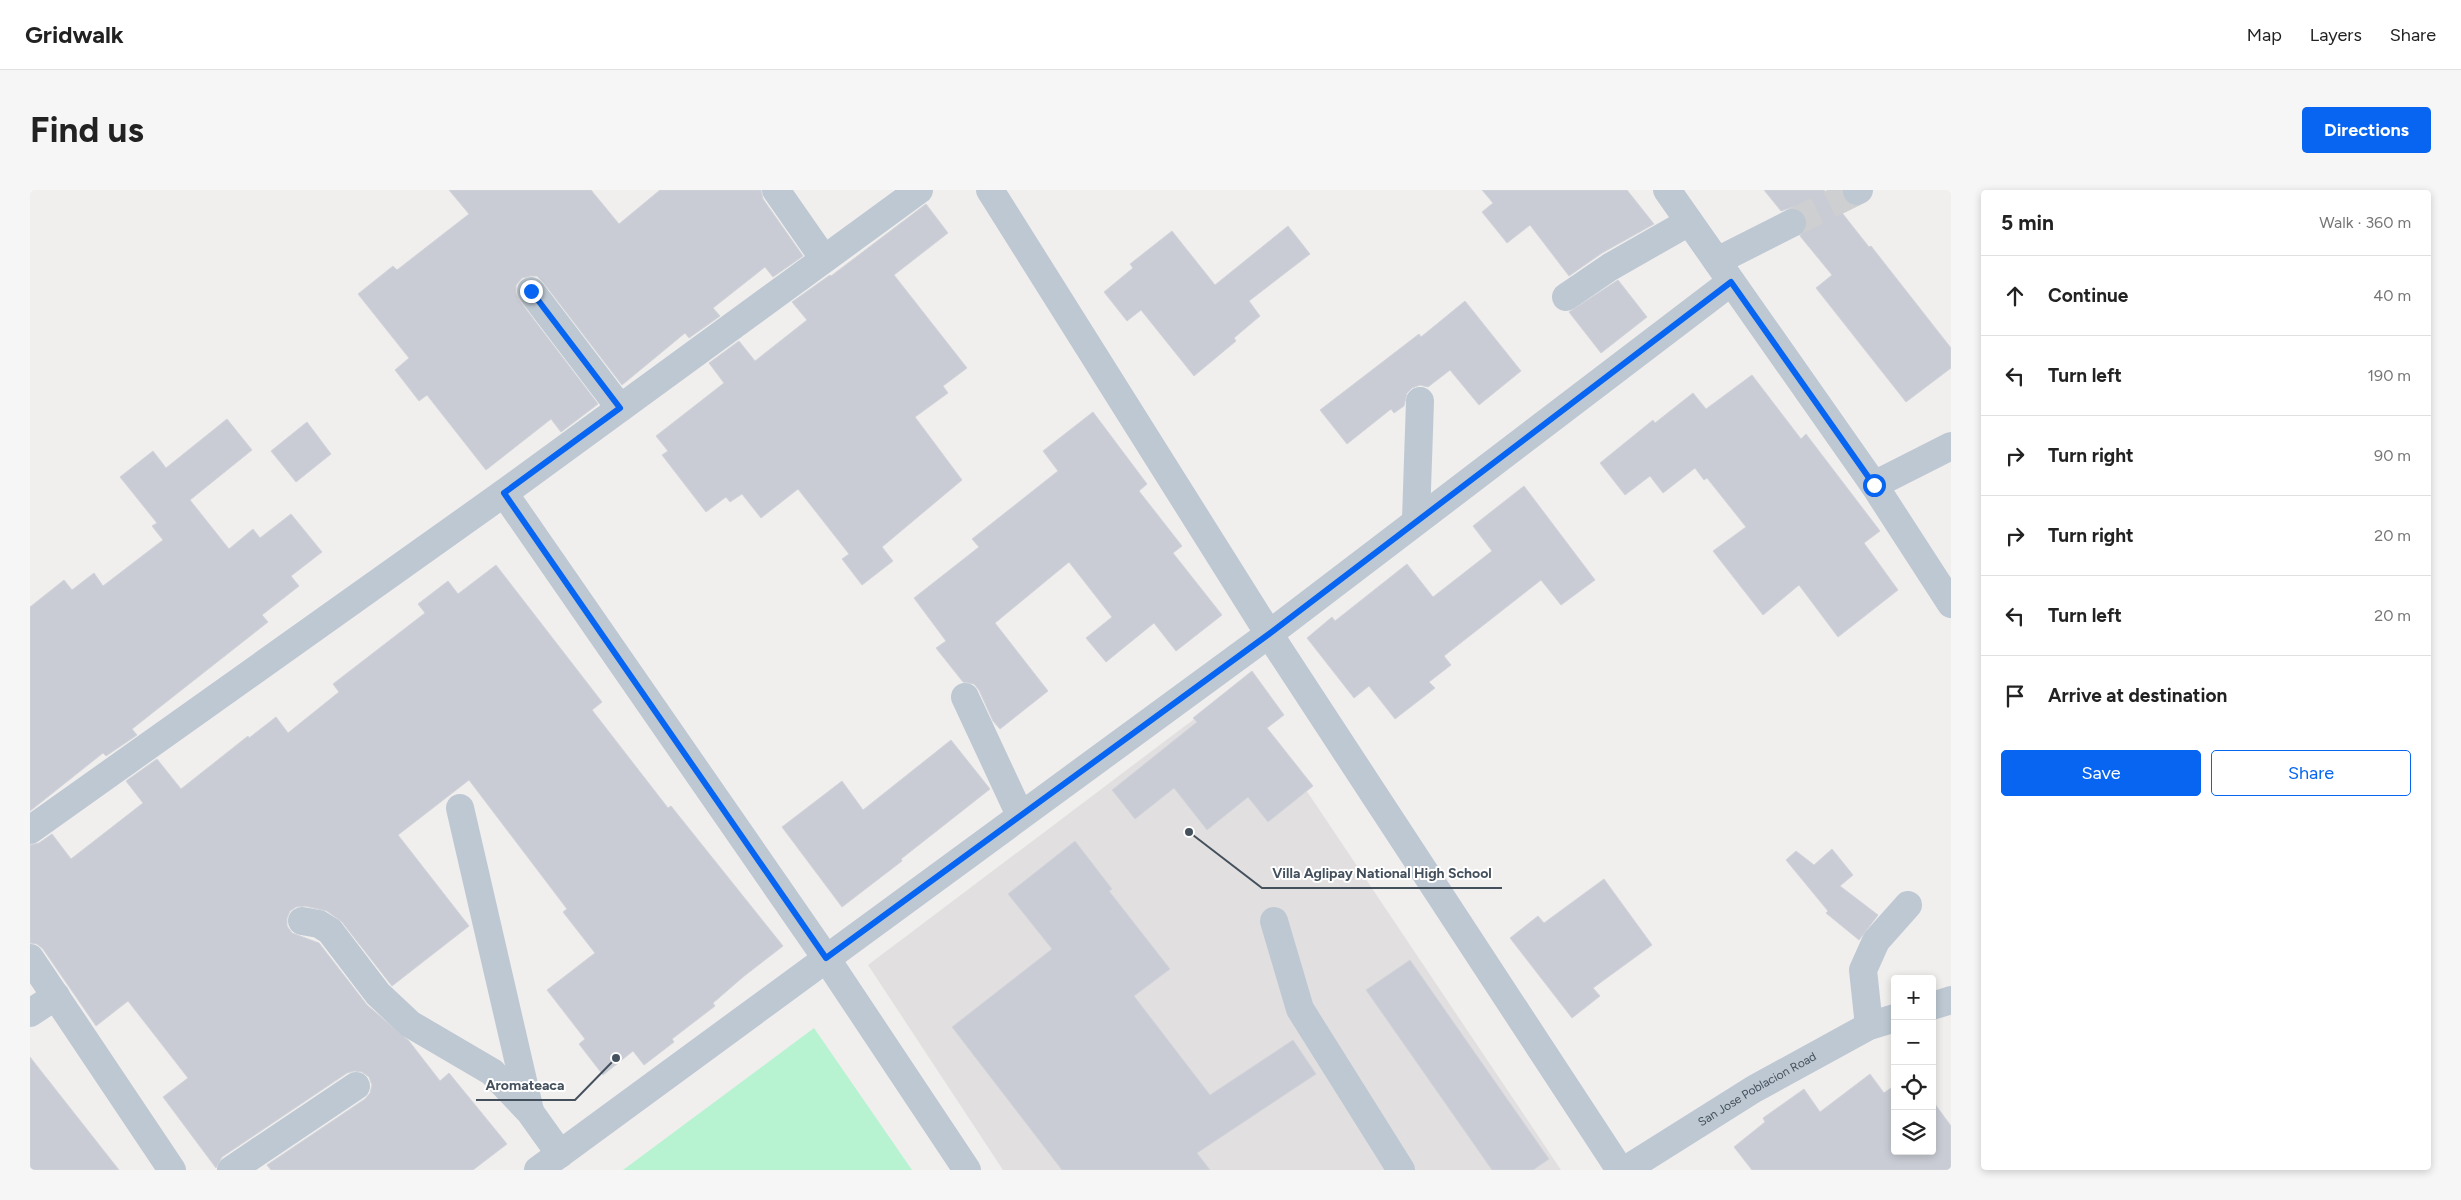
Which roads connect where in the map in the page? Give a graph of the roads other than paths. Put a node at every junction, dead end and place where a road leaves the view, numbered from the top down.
1 (776, 190) edge
2 (919, 190) edge
3 (990, 190) edge
4 (1667, 190) edge
5 (1689, 222) junction
6 (1792, 223) tunnel mouth
7 (824, 259) junction
8 (1724, 272) junction
9 (531, 291) dead end
10 (1566, 297) dead end
11 (1420, 401) dead end
12 (620, 408) junction
13 (1951, 446) edge
14 (1874, 485) junction
15 (504, 493) junction
16 (1416, 520) junction
17 (1951, 604) edge
18 (1269, 634) junction
19 (965, 697) dead end
20 (460, 808) dead end
21 (1020, 815) junction
22 (30, 830) edge
23 (1908, 905) dead end
24 (302, 920) dead end
25 (1274, 921) dead end
26 (30, 958) edge
27 (826, 958) junction
28 (56, 996) junction
29 (1951, 1000) edge
30 (1936, 1005) edge
31 (30, 1013) edge
32 (1882, 1022) edge
33 (356, 1086) dead end
34 (530, 1112) junction
35 (549, 1162) edge
36 (172, 1170) edge
37 (231, 1170) edge
38 (967, 1170) edge
39 (1402, 1170) edge
40 (1620, 1170) edge
41 (1626, 1170) edge

1 - 7 street
2 - 7 street
3 - 18 street
4 - 5 street
5 - 8 street
5 - 10 street
6 - 8 street
7 - 12 street
8 - 14 street
8 - 16 street
9 - 12 street
11 - 16 street
12 - 15 street
13 - 14 street
14 - 17 street
15 - 22 street
15 - 27 street
16 - 18 street
18 - 21 street
18 - 40 street
19 - 21 street
20 - 34 street
21 - 27 street
23 - 32 street
24 - 34 street
25 - 39 street
26 - 28 street
27 - 35 street
27 - 38 street
28 - 31 street
28 - 36 street
29 - 30 street
32 - 41 street, San Jose Poblacion Road
33 - 37 street
34 - 35 street

